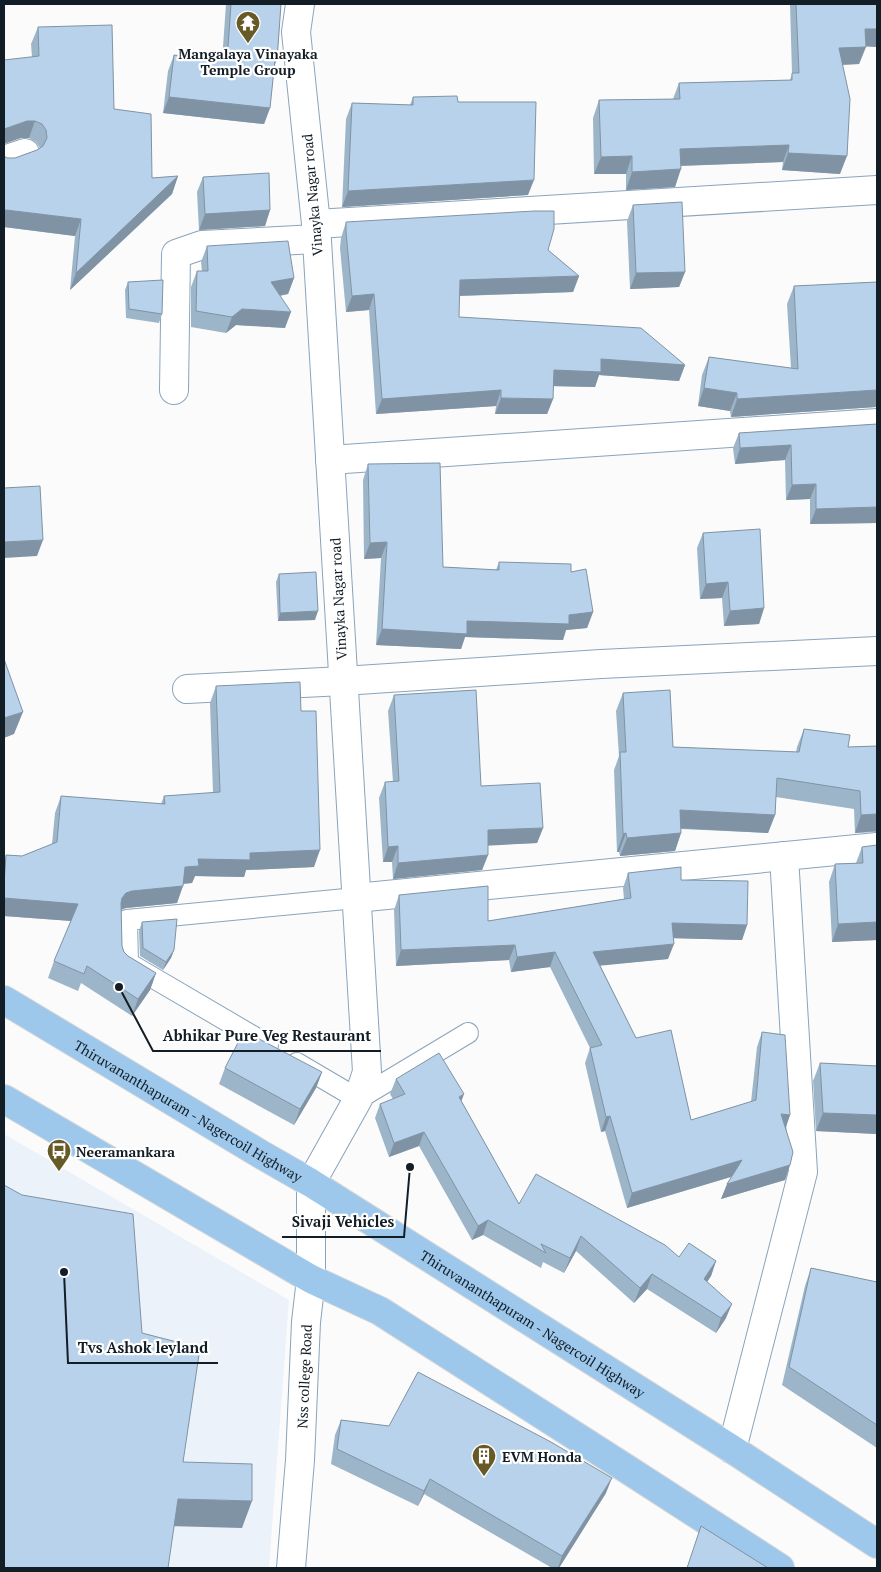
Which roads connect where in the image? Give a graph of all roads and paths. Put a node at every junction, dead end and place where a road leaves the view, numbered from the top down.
1 (300, 4) edge
2 (877, 190) edge
3 (316, 231) junction
4 (174, 390) dead end
5 (877, 423) edge
6 (330, 460) junction
7 (877, 651) edge
8 (343, 681) junction
9 (187, 689) dead end
10 (877, 847) edge
11 (784, 856) junction
12 (356, 898) junction
13 (4, 1000) edge
14 (468, 1033) dead end
15 (4, 1099) edge
16 (358, 1099) junction
17 (311, 1182) junction
18 (311, 1279) junction
19 (732, 1449) junction
20 (877, 1544) edge
21 (291, 1568) edge
22 (780, 1568) edge

1 - 3 street, Vinayka Nagar road
2 - 3 street
3 - 4 street
3 - 6 street, Vinayka Nagar road
5 - 6 street
6 - 8 street, Vinayka Nagar road
7 - 8 street
8 - 9 street
8 - 12 street, Vinayka Nagar road
10 - 11 street
11 - 12 street
11 - 19 street
12 - 16 street, Vinayka Nagar road
12 - 16 lane
13 - 17 main road, Thiruvananthapuram - Nagercoil Highway
14 - 16 lane
15 - 18 main road
16 - 17 street, Vinayka Nagar road
17 - 18 street, Nss college Road
17 - 19 main road, Thiruvananthapuram - Nagercoil Highway
18 - 21 street, Nss college Road
18 - 22 main road
19 - 20 main road, Thiruvananthapuram - Nagercoil Highway

